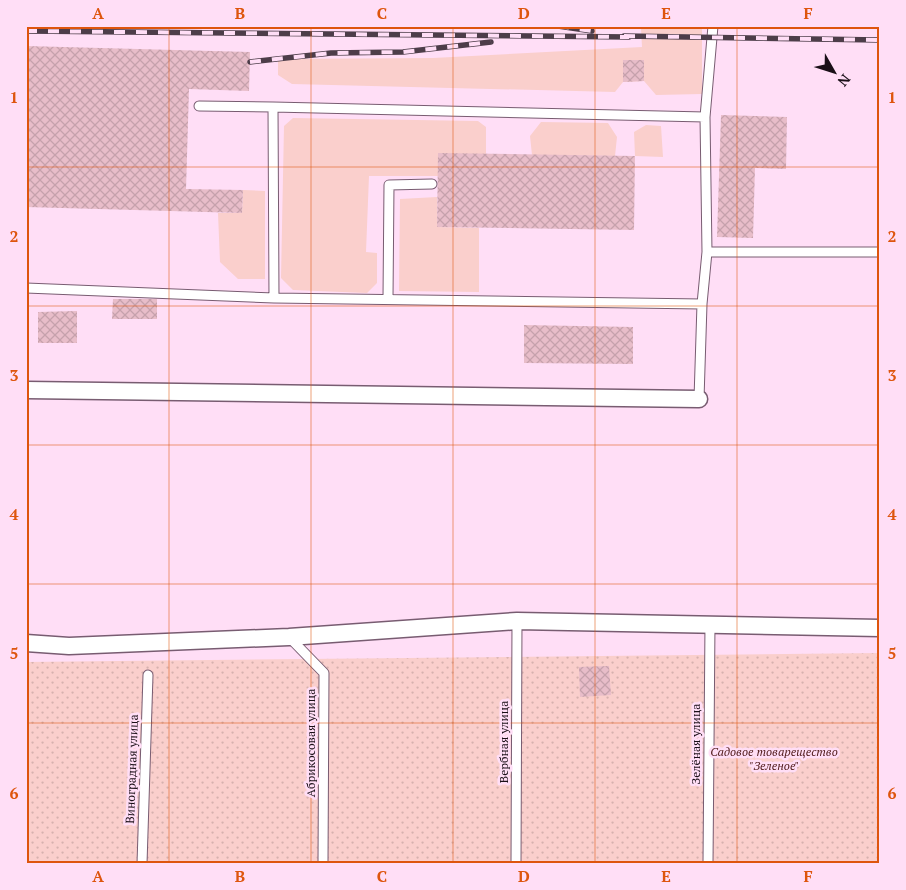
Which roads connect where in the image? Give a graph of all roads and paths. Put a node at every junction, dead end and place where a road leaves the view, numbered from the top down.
1 (713, 26) edge
2 (199, 106) dead end
3 (273, 107) junction
4 (704, 118) junction
5 (432, 184) dead end
6 (707, 252) junction
7 (880, 252) edge
8 (26, 288) edge
9 (274, 298) junction
10 (388, 298) junction
11 (702, 304) junction
12 (26, 390) edge
13 (699, 400) joint
14 (517, 621) junction
15 (710, 624) junction
16 (880, 628) edge
17 (289, 637) junction
18 (26, 643) edge
19 (148, 674) dead end
20 (142, 864) edge
21 (323, 864) edge
22 (516, 864) edge
23 (708, 864) edge

1 - 4 lane
2 - 3 lane
3 - 4 lane
3 - 9 lane
4 - 6 lane
5 - 10 lane
6 - 7 lane
6 - 11 lane
8 - 9 lane
9 - 10 lane
10 - 11 lane
11 - 13 lane
12 - 13 street
14 - 15 street
14 - 17 street
14 - 22 lane, Вербная улица
15 - 16 street
15 - 23 lane, Зелёная улица
17 - 18 street
17 - 21 lane, Абрикосовая улица
19 - 20 lane, Виноградная улица

